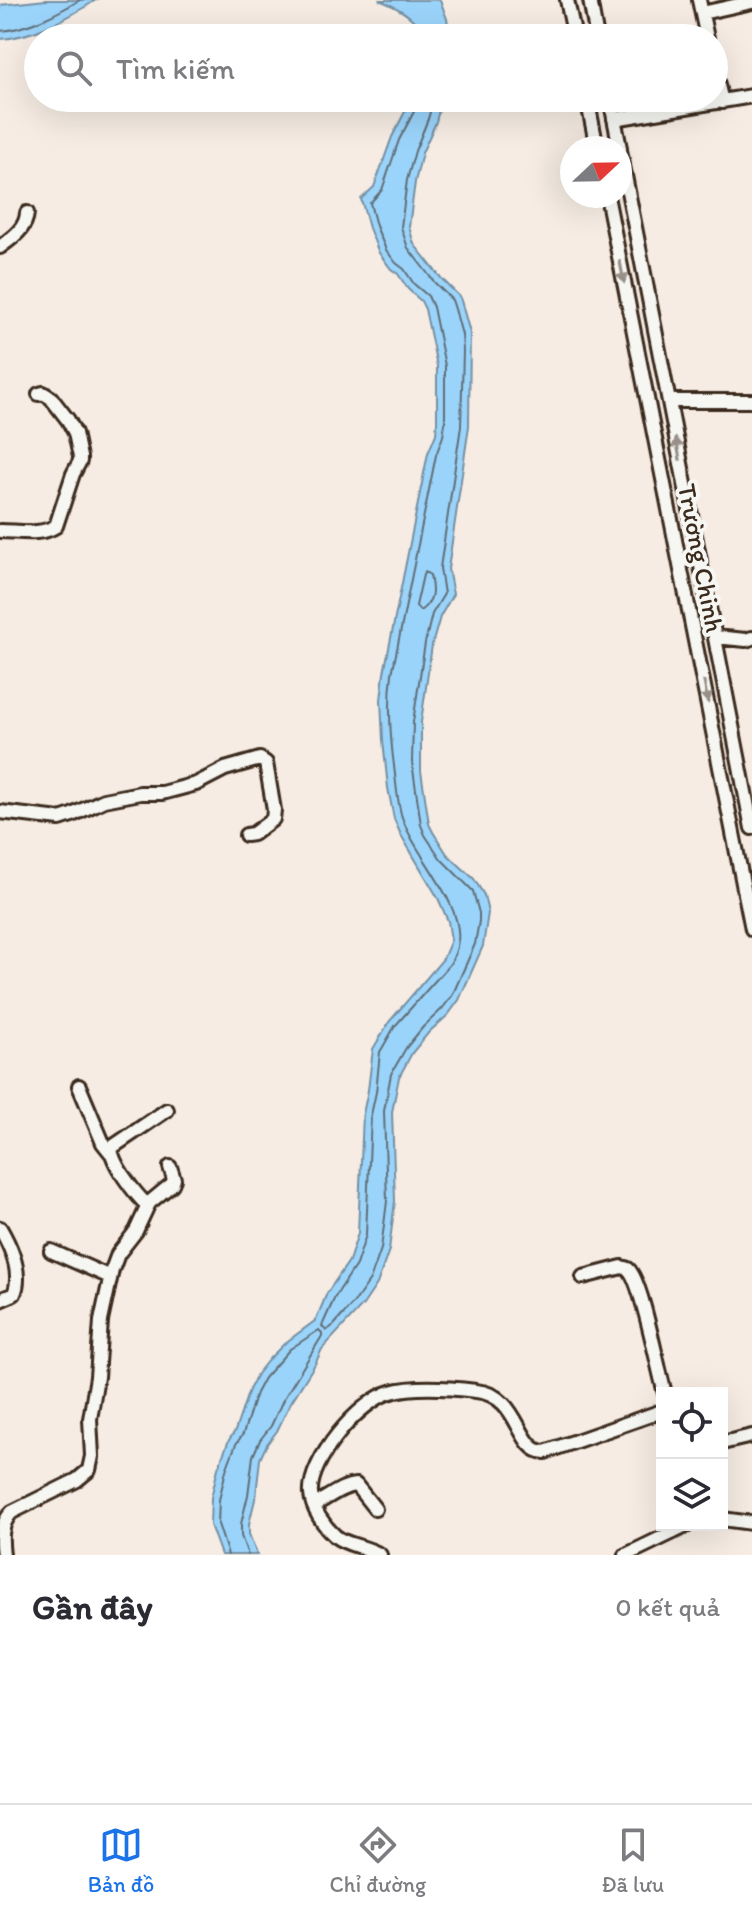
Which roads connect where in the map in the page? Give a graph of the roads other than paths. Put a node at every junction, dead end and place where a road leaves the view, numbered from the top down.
1 (567, 0) edge
2 (590, 0) edge
3 (752, 2) edge
4 (700, 6) edge
5 (572, 24) edge
6 (594, 24) edge
7 (752, 96) edge
8 (728, 101) edge
9 (590, 112) edge
10 (613, 112) edge
11 (673, 112) edge
12 (615, 124) junction
13 (594, 131) junction
14 (595, 136) edge
15 (617, 136) edge
16 (609, 208) edge
17 (631, 208) edge
18 (27, 213) dead end
19 (0, 247) edge
20 (39, 394) dead end
21 (669, 401) junction
22 (752, 401) edge
23 (0, 531) edge
24 (752, 638) edge
25 (716, 640) junction
26 (697, 648) junction
27 (0, 812) edge
28 (752, 828) edge
29 (246, 835) dead end
30 (752, 929) edge
31 (79, 1086) dead end
32 (167, 1110) dead end
33 (111, 1153) junction
34 (170, 1167) dead end
35 (148, 1206) junction
36 (0, 1228) edge
37 (51, 1251) dead end
38 (110, 1277) junction
39 (583, 1277) dead end
40 (0, 1300) edge
41 (663, 1387) edge
42 (656, 1413) edge
43 (752, 1436) edge
44 (728, 1442) edge
45 (314, 1505) junction
46 (375, 1509) dead end
47 (728, 1520) edge
48 (752, 1523) edge
49 (676, 1531) edge
50 (3, 1555) edge
51 (380, 1555) edge
52 (626, 1555) edge

1 - 5 street
2 - 6 street
3 - 4 street
7 - 8 street
9 - 13 street
10 - 12 street, Trường Chinh
11 - 12 street
12 - 13 street
12 - 15 street, Trường Chinh
13 - 14 street
16 -> 26 street, Trường Chinh
17 - 21 street, Trường Chinh
18 - 19 street
20 - 23 street
21 - 22 street
25 -> 21 street, Trường Chinh
24 - 25 street
25 - 26 street
25 - 28 street, Trường Chinh
26 -> 30 street, Trường Chinh
27 - 29 street
31 - 33 street
32 - 33 street
33 - 35 street
34 - 35 street
35 - 38 street
36 - 40 street
37 - 38 street
38 - 50 street
39 - 41 street
42 - 45 street
43 - 44 street
45 - 46 street
45 - 51 street
47 - 48 street
49 - 52 street

